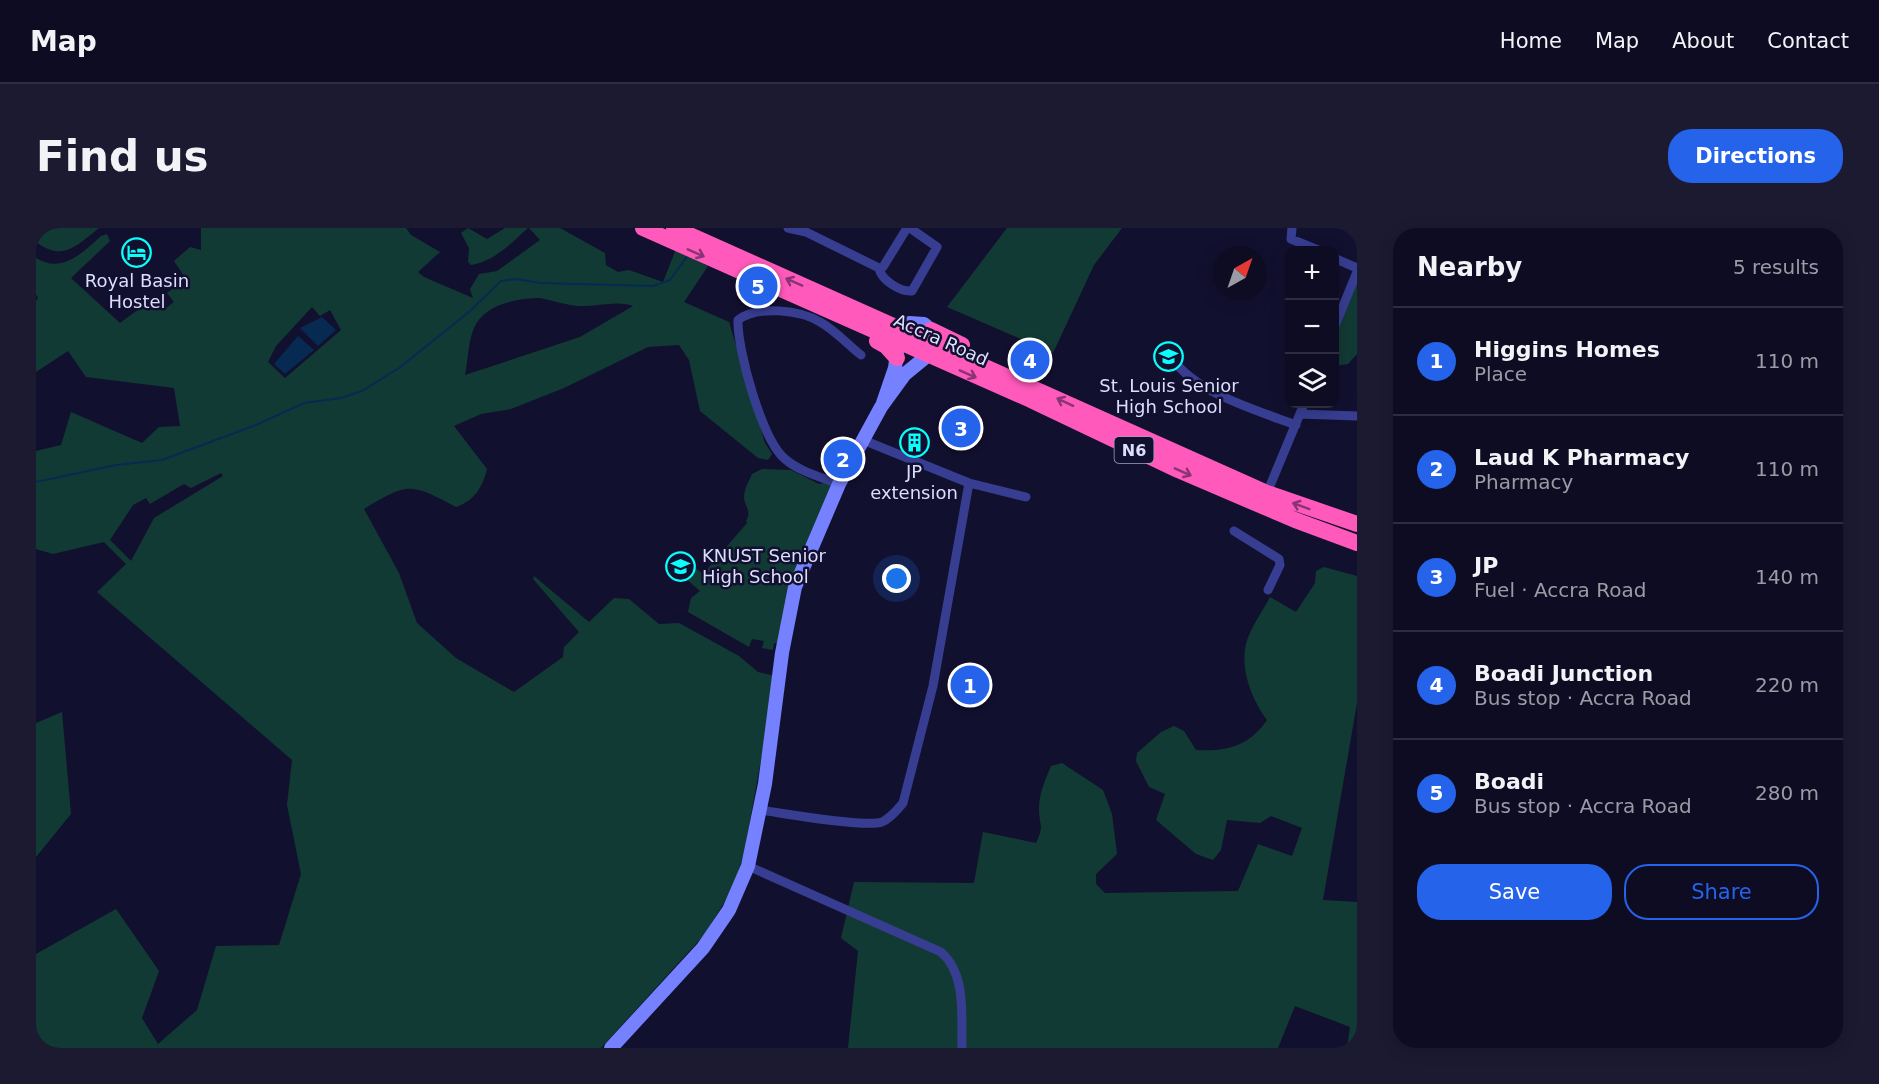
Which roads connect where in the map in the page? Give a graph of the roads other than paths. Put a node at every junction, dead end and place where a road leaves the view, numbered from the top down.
1 (643, 228) edge
2 (674, 228) edge
3 (788, 228) edge
4 (908, 228) edge
5 (1292, 228) edge
6 (1308, 246) edge
7 (1339, 260) edge
8 (879, 268) junction
9 (1357, 268) edge
10 (1357, 272) edge
11 (1339, 318) edge
12 (930, 343) junction
13 (899, 344) junction
14 (861, 355) dead end
15 (1174, 360) dead end
16 (883, 403) junction
17 (1302, 408) edge
18 (1300, 414) junction
19 (1357, 416) edge
20 (1296, 425) junction
21 (863, 440) junction
22 (969, 483) junction
23 (839, 484) junction
24 (1267, 493) junction
25 (1026, 497) dead end
26 (1357, 524) edge
27 (1234, 531) dead end
28 (1357, 543) edge
29 (1268, 590) dead end
30 (760, 810) junction
31 (748, 866) junction
32 (611, 1048) edge
33 (962, 1048) edge

1 -> 13 highway, Accra Road / N6
13 -> 2 highway, Accra Road / N6
3 - 8 street
4 - 8 street
4 - 8 street
5 - 6 street
7 - 9 street
10 - 11 street
12 - 13 highway, Accra Road / N6
12 - 16 street
24 -> 12 highway, Accra Road / N6
12 -> 28 highway, Accra Road / N6
13 - 16 street
14 - 23 street
15 - 20 street
16 - 21 street
17 - 18 street
18 - 19 street
18 - 20 street
20 - 24 street
21 - 22 street
21 - 23 street
22 - 25 street
22 - 30 street
23 - 30 street
26 -> 24 highway, Accra Road / N6
27 - 29 street
30 - 31 street
31 - 32 street
31 - 33 street

